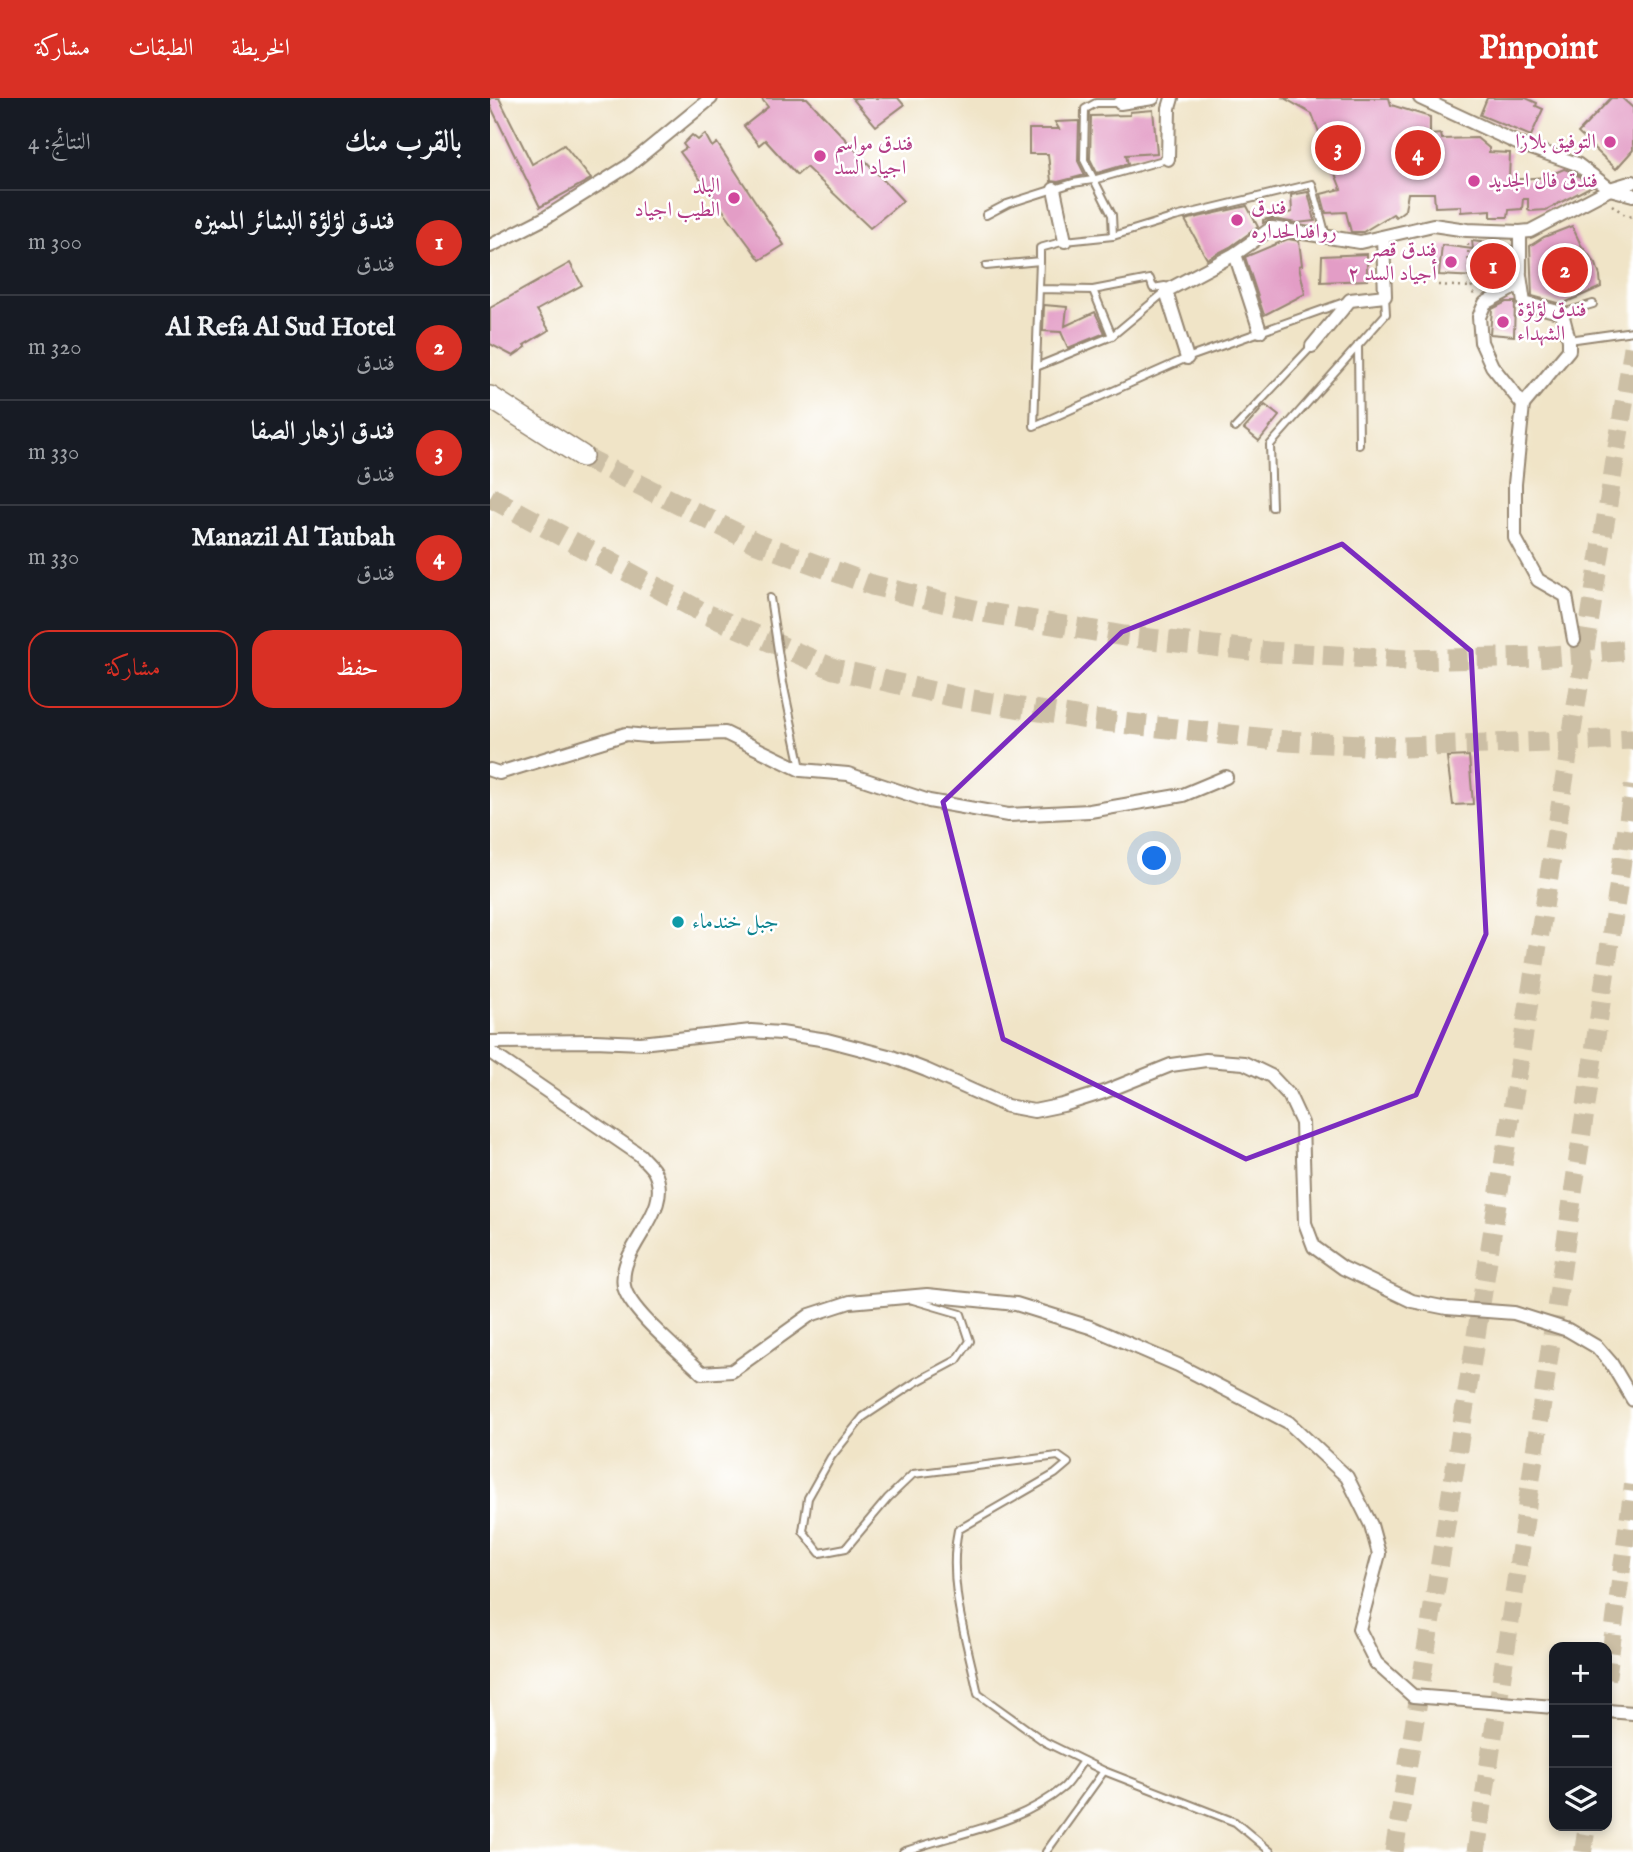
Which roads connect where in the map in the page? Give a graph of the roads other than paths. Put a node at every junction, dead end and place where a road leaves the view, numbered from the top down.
1 (711, 98) edge
2 (1153, 98) edge
3 (1172, 98) edge
4 (1420, 98) edge
5 (1120, 103) joint
6 (1168, 159) joint
7 (1093, 180) junction
8 (1633, 182) edge
9 (1610, 189) junction
10 (1054, 190) junction
11 (1633, 195) edge
12 (986, 215) dead end
13 (1520, 232) junction
14 (1113, 236) junction
15 (1326, 237) junction
16 (1383, 237) junction
17 (1065, 241) junction
18 (490, 246) edge
19 (1235, 254) junction
20 (1040, 261) junction
21 (986, 266) dead end
22 (1520, 271) junction
23 (1039, 289) junction
24 (1093, 290) junction
25 (1166, 291) junction
26 (1385, 296) junction
27 (1350, 300) junction
28 (1593, 304) dead end
29 (1562, 313) junction
30 (1260, 331) junction
31 (1633, 331) edge
32 (1112, 336) junction
33 (1569, 340) junction
34 (1358, 345) junction
35 (1312, 346) joint
36 (1187, 358) junction
37 (1036, 367) junction
38 (490, 397) edge
39 (1523, 405) junction
40 (1235, 428) dead end
41 (1359, 445) dead end
42 (582, 456) tunnel mouth
43 (1272, 507) dead end
44 (770, 598) dead end
45 (1574, 640) tunnel mouth
46 (801, 770) junction
47 (490, 771) edge
48 (1226, 777) dead end
49 (490, 1042) edge
50 (490, 1052) edge
51 (905, 1297) junction
52 (1633, 1400) edge
53 (1549, 1707) edge
54 (1612, 1711) edge
55 (1633, 1713) edge
56 (1083, 1761) junction
57 (1104, 1771) junction
58 (903, 1852) edge
59 (1046, 1852) edge
60 (1271, 1852) edge

1 - 18 street
2 - 5 street
3 - 6 street
4 - 9 street
5 - 7 lane
6 - 7 lane
7 - 10 lane
7 - 14 lane
8 - 9 street
9 - 11 street
9 - 13 street
10 - 12 lane
10 - 17 street
13 - 16 street
13 - 22 street
14 - 15 lane
14 - 17 lane
15 - 16 street
15 - 19 street
16 - 26 street
17 - 20 lane
19 - 25 street
19 - 30 street
20 - 21 lane
20 - 23 lane
22 - 29 street
22 - 39 street
23 - 24 lane
23 - 37 lane
24 - 25 lane
24 - 32 lane
25 - 32 lane
25 - 36 street
26 - 27 street
26 - 34 lane
27 - 30 lane
27 - 35 street
28 - 29 lane
29 - 33 street
30 - 36 lane
31 - 33 lane
32 - 37 lane
33 - 39 street
34 - 41 lane
34 - 43 lane
35 - 40 lane
36 - 37 lane
38 - 42 highway
39 - 45 street
44 - 46 lane
46 - 47 street
46 - 48 street
49 - 52 street
50 - 51 street
51 - 53 street
51 - 56 lane
54 - 55 street
56 - 57 lane
56 - 58 lane
57 - 59 lane
57 - 60 lane

